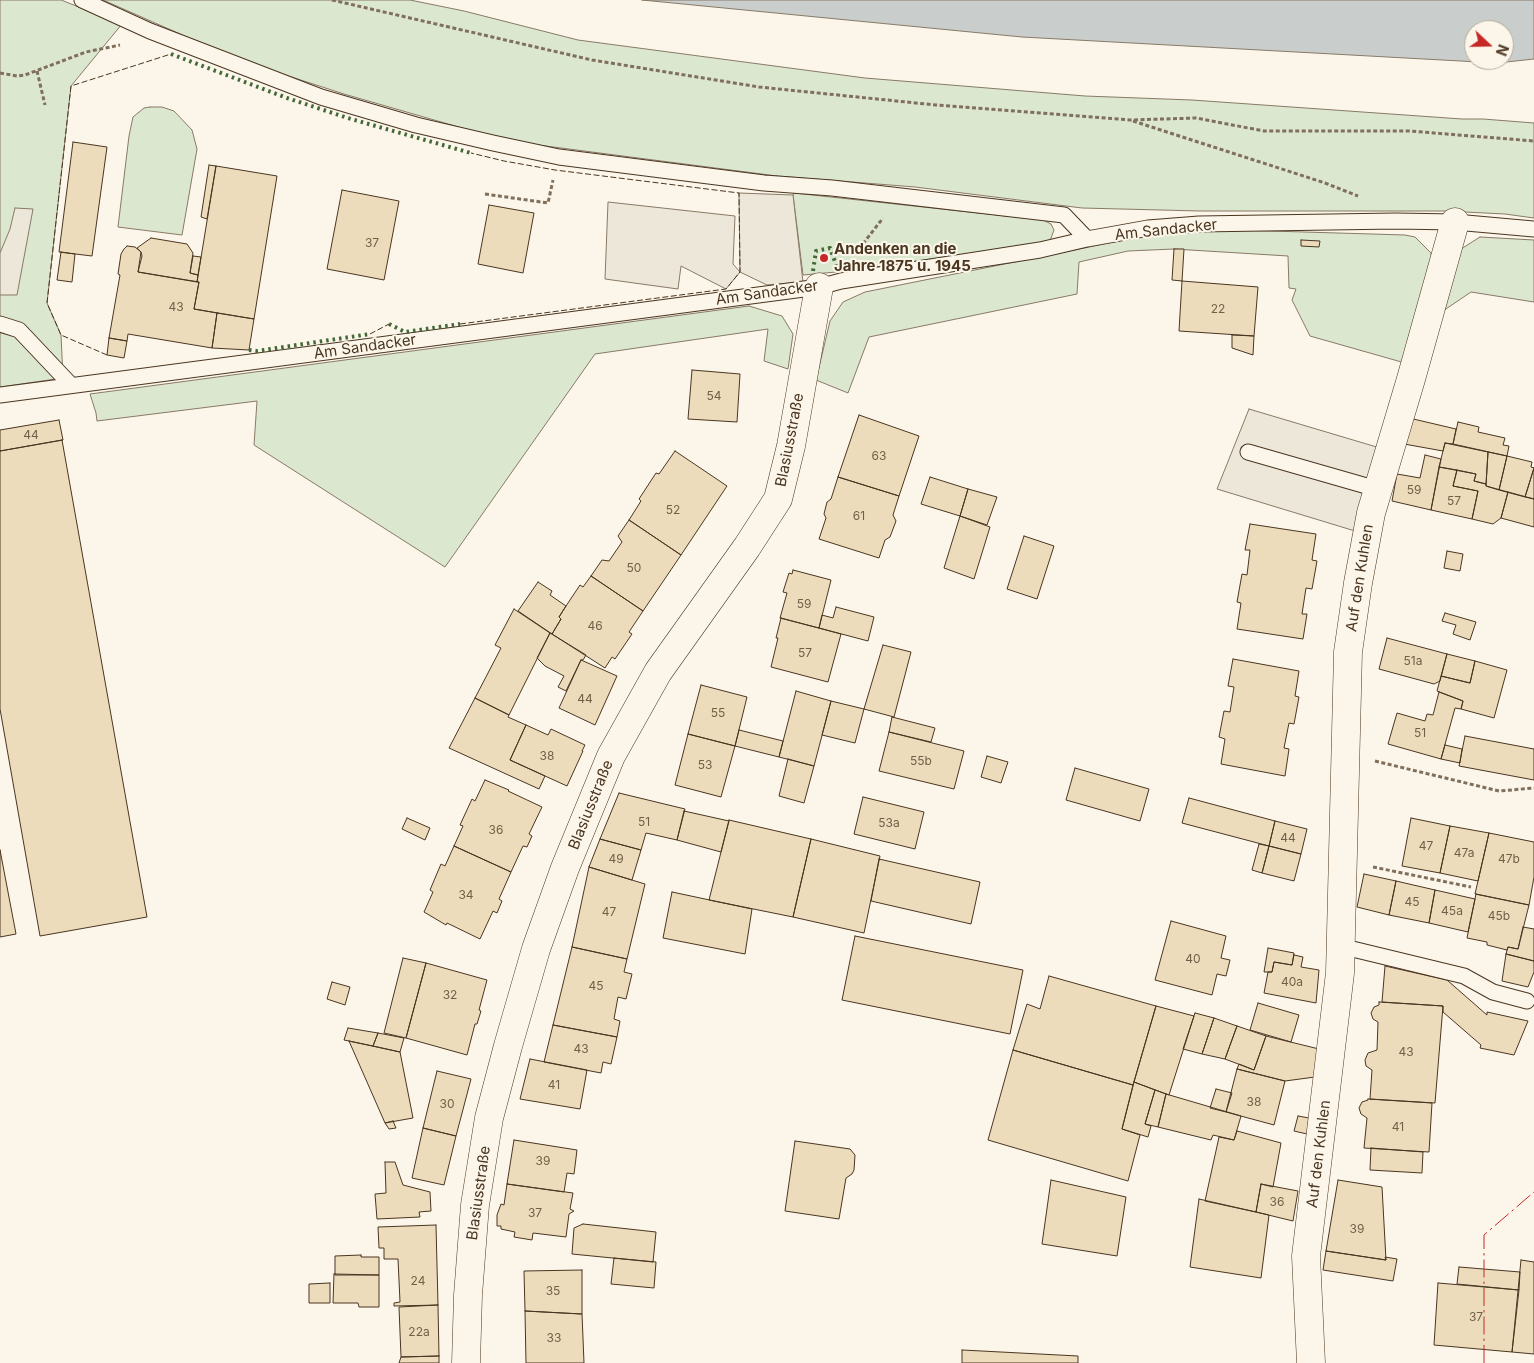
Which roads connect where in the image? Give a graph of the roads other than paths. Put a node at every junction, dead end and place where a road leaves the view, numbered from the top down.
1 (82, 0) edge
2 (1455, 222) junction
3 (1534, 229) edge
4 (1086, 240) junction
5 (830, 284) junction
6 (0, 324) edge
7 (71, 386) junction
8 (0, 395) edge
9 (1248, 452) dead end
10 (1377, 490) junction
11 (1340, 946) junction
12 (1528, 1001) dead end
13 (466, 1363) edge
14 (1311, 1363) edge

1 - 4 lane
2 - 3 lane, Am Sandacker
2 - 4 lane, Am Sandacker
2 - 10 street, Auf den Kuhlen
4 - 5 lane, Am Sandacker
5 - 7 lane, Am Sandacker
5 - 13 street, Blasiusstraße
6 - 7 lane
7 - 8 lane, Am Sandacker
9 - 10 lane
10 - 11 street, Auf den Kuhlen
11 - 12 lane
11 - 14 street, Auf den Kuhlen

